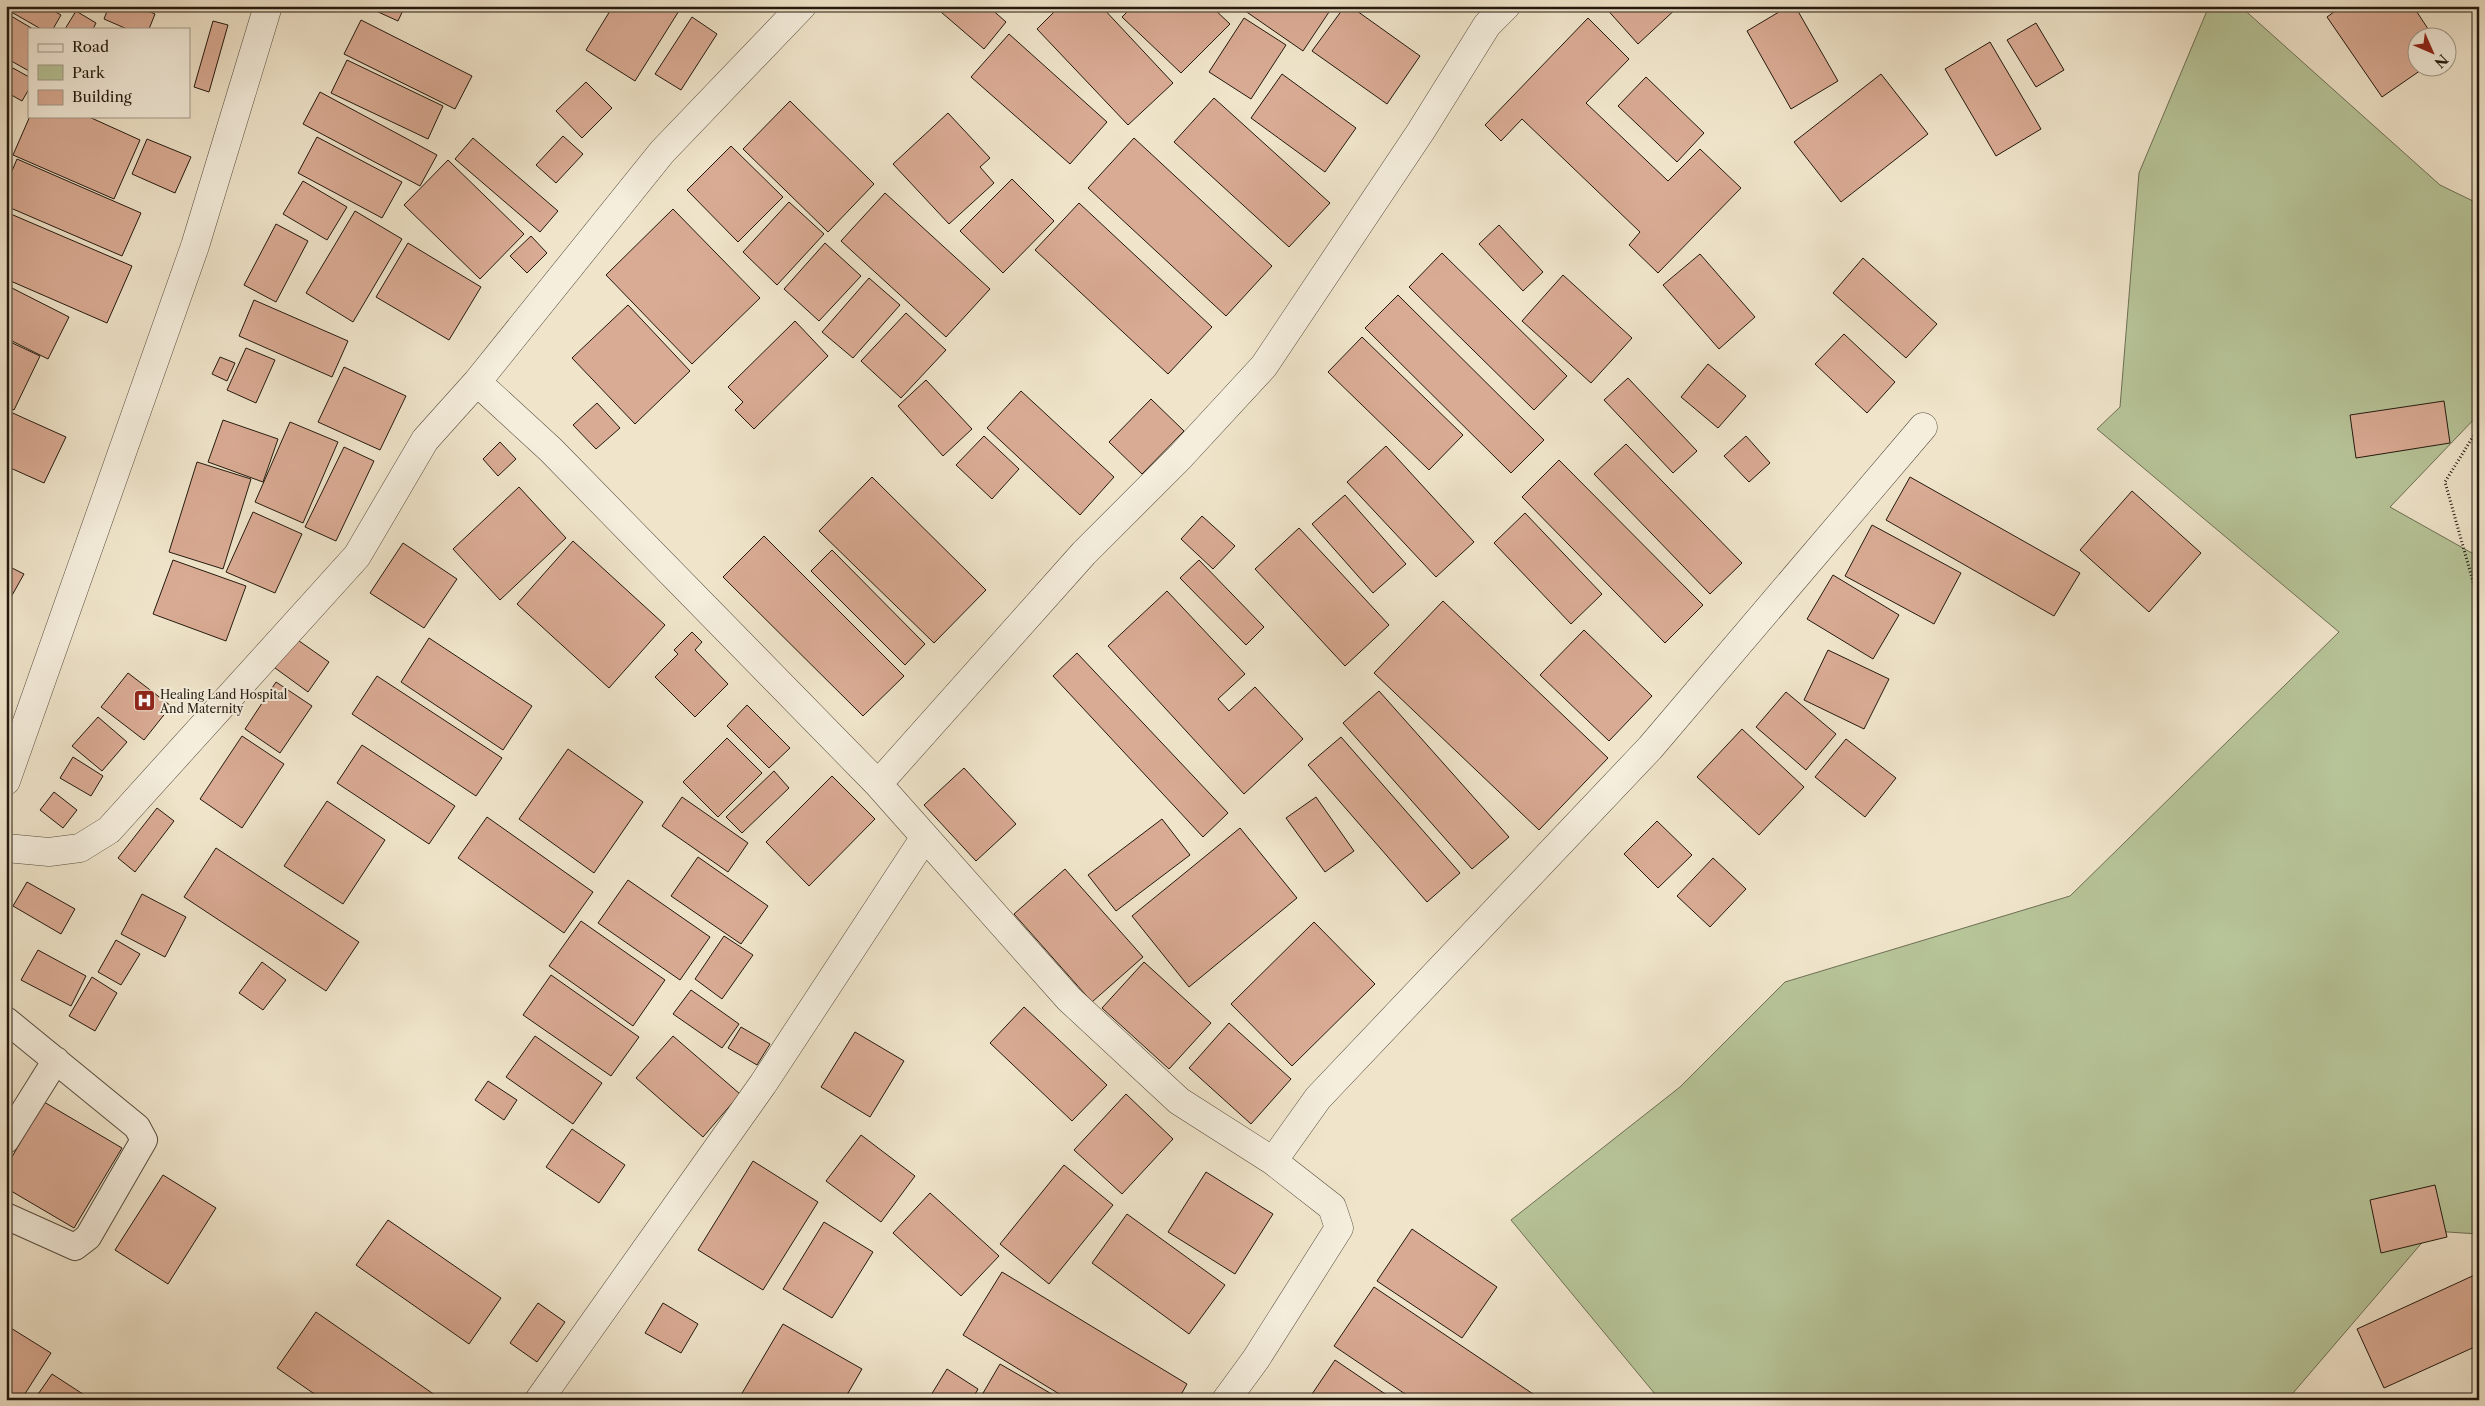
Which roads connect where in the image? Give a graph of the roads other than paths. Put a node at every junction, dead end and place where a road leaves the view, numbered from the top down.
1 (268, 6) edge
2 (802, 6) edge
3 (1506, 6) edge
4 (477, 382) junction
5 (1924, 427) dead end
6 (6, 781) edge
7 (878, 784) junction
8 (925, 837) junction
9 (6, 848) edge
10 (6, 1020) edge
11 (56, 1060) junction
12 (6, 1140) edge
13 (1273, 1161) junction
14 (6, 1216) edge
15 (539, 1400) edge
16 (1226, 1400) edge

1 - 6 street
2 - 4 street
3 - 7 street
4 - 7 street
4 - 9 street
5 - 13 street
7 - 8 street
8 - 13 street
8 - 15 street
10 - 11 lane
11 - 12 lane
11 - 14 lane
13 - 16 street

